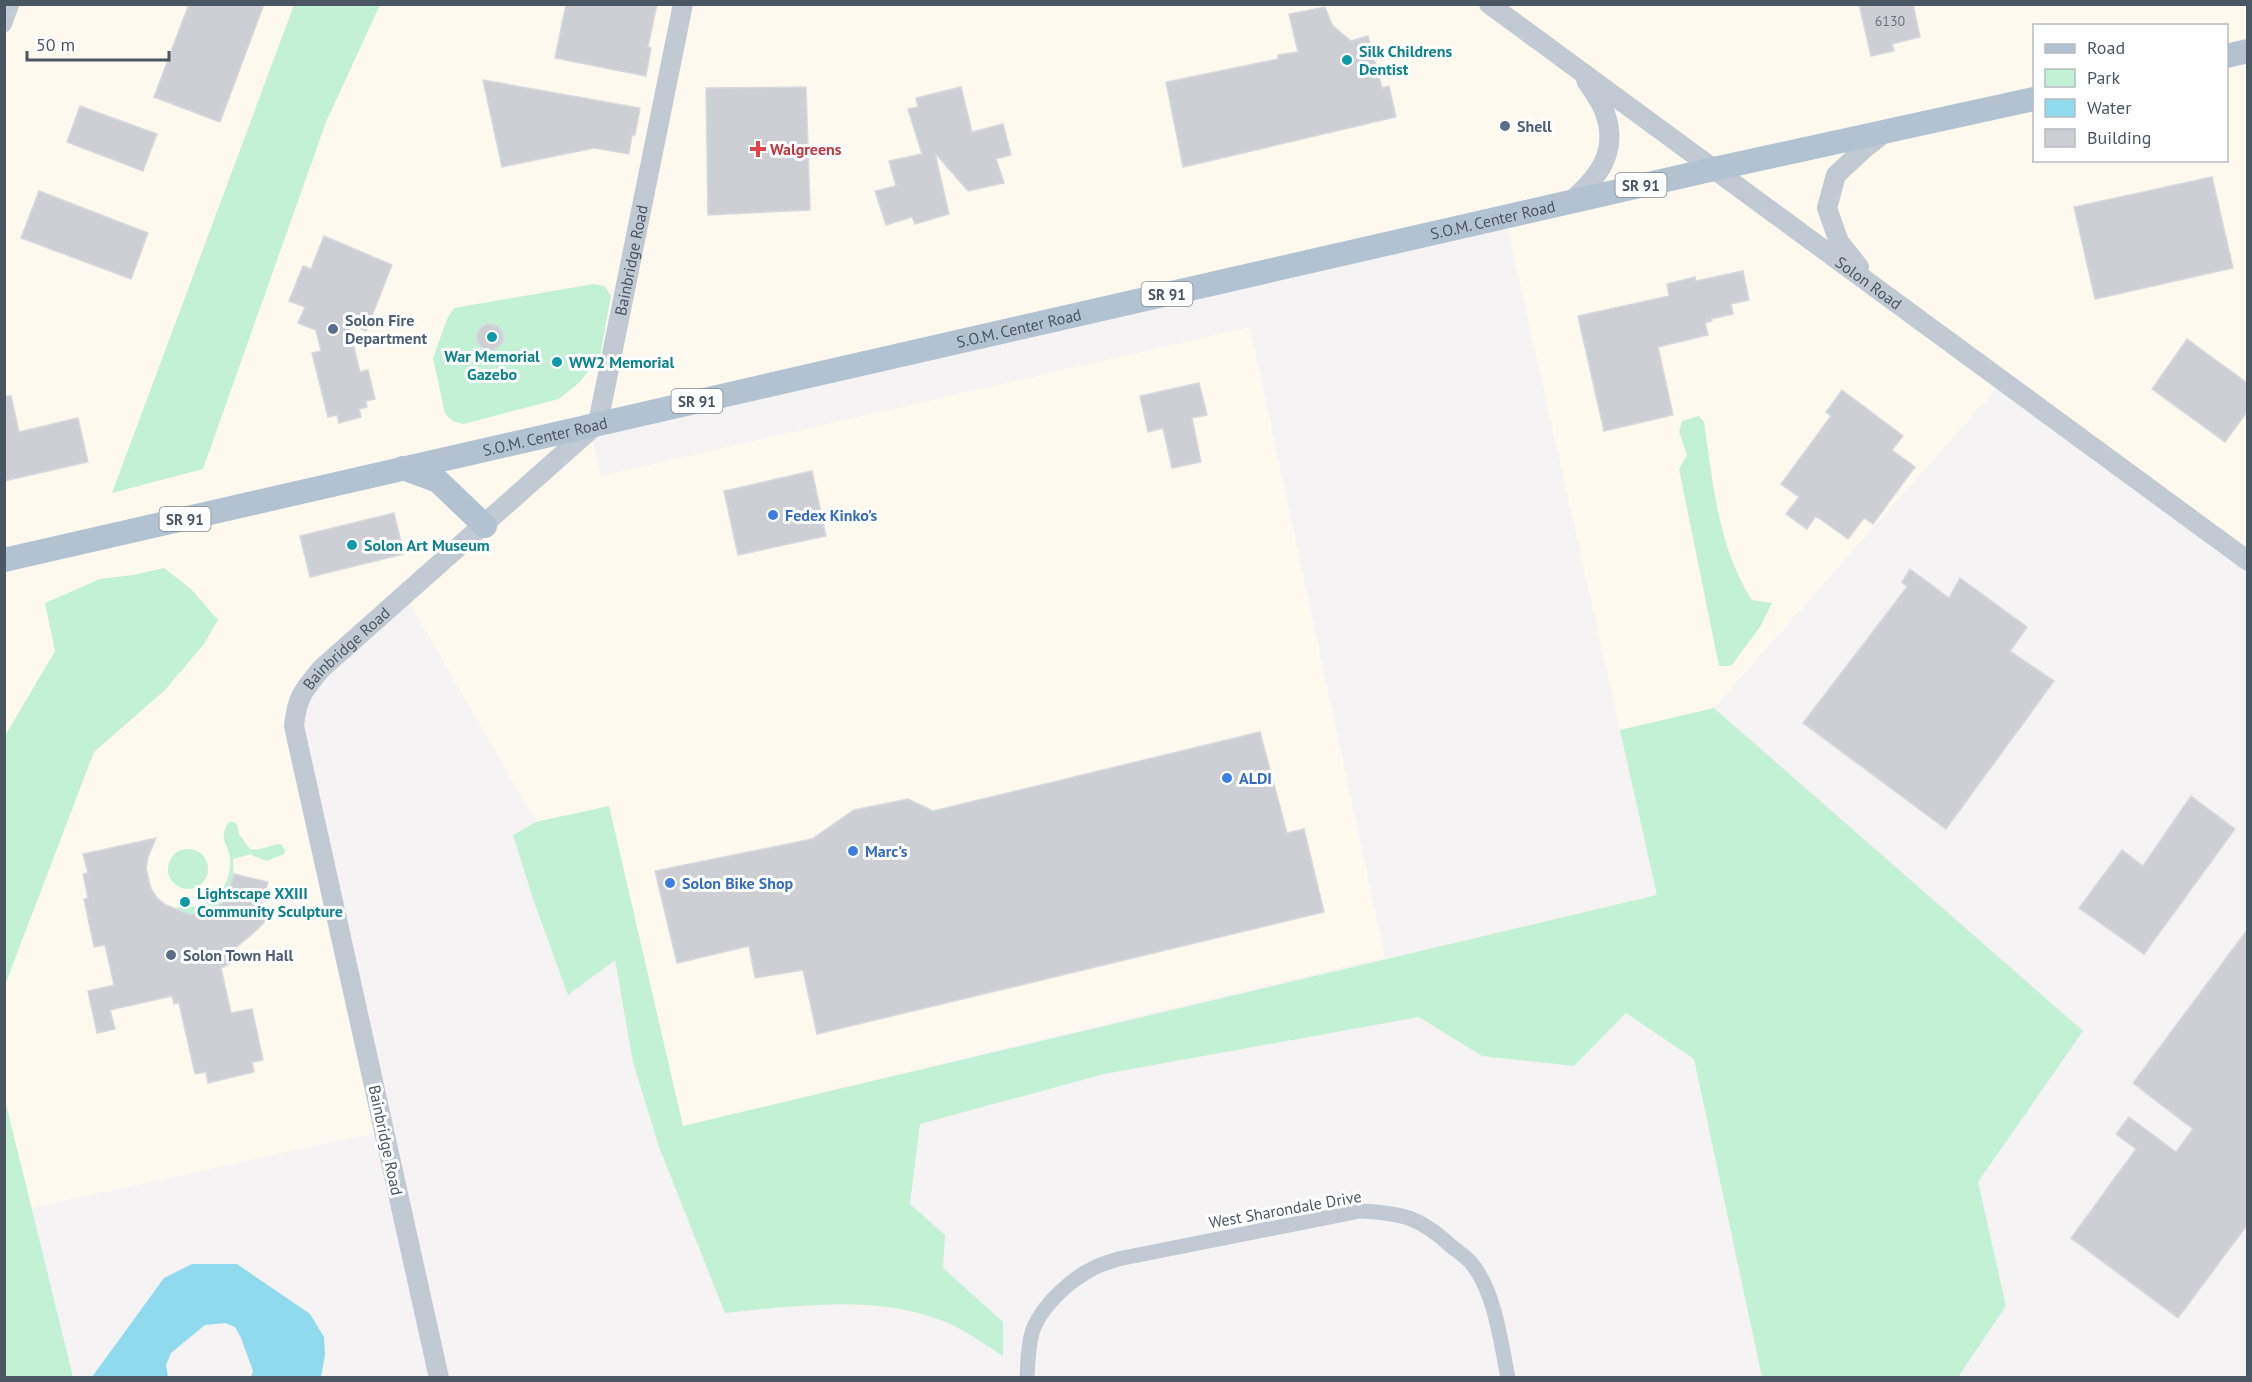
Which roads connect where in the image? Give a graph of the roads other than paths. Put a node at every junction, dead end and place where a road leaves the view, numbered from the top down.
1 (12, 4) edge
2 (683, 4) edge
3 (1489, 4) edge
4 (4, 25) edge
5 (2247, 51) edge
6 (2228, 56) edge
7 (1582, 72) junction
8 (2033, 99) edge
9 (1886, 132) junction
10 (1714, 169) junction
11 (1569, 202) junction
12 (1873, 286) junction
13 (598, 423) junction
14 (403, 468) junction
15 (485, 526) junction
16 (4, 560) edge
17 (2247, 561) edge
18 (439, 1377) edge
19 (1027, 1377) edge
20 (1508, 1377) edge

1 - 4 street
2 - 13 street, Bainbridge Road
3 - 7 street, Solon Road
5 - 6 main road
7 - 10 street, Solon Road
7 - 11 street
8 - 9 main road, S.O.M. Center Road / SR 91
9 - 10 main road, S.O.M. Center Road / SR 91
9 - 12 street
10 - 11 main road, S.O.M. Center Road / SR 91
10 - 12 street, Solon Road
11 - 13 main road, S.O.M. Center Road / SR 91
12 - 17 street, Solon Road
13 - 14 main road, S.O.M. Center Road / SR 91
13 - 15 street, Bainbridge Road
14 - 15 main road
14 - 16 main road, S.O.M. Center Road / SR 91
15 - 18 street, Bainbridge Road
19 - 20 street, West Sharondale Drive

